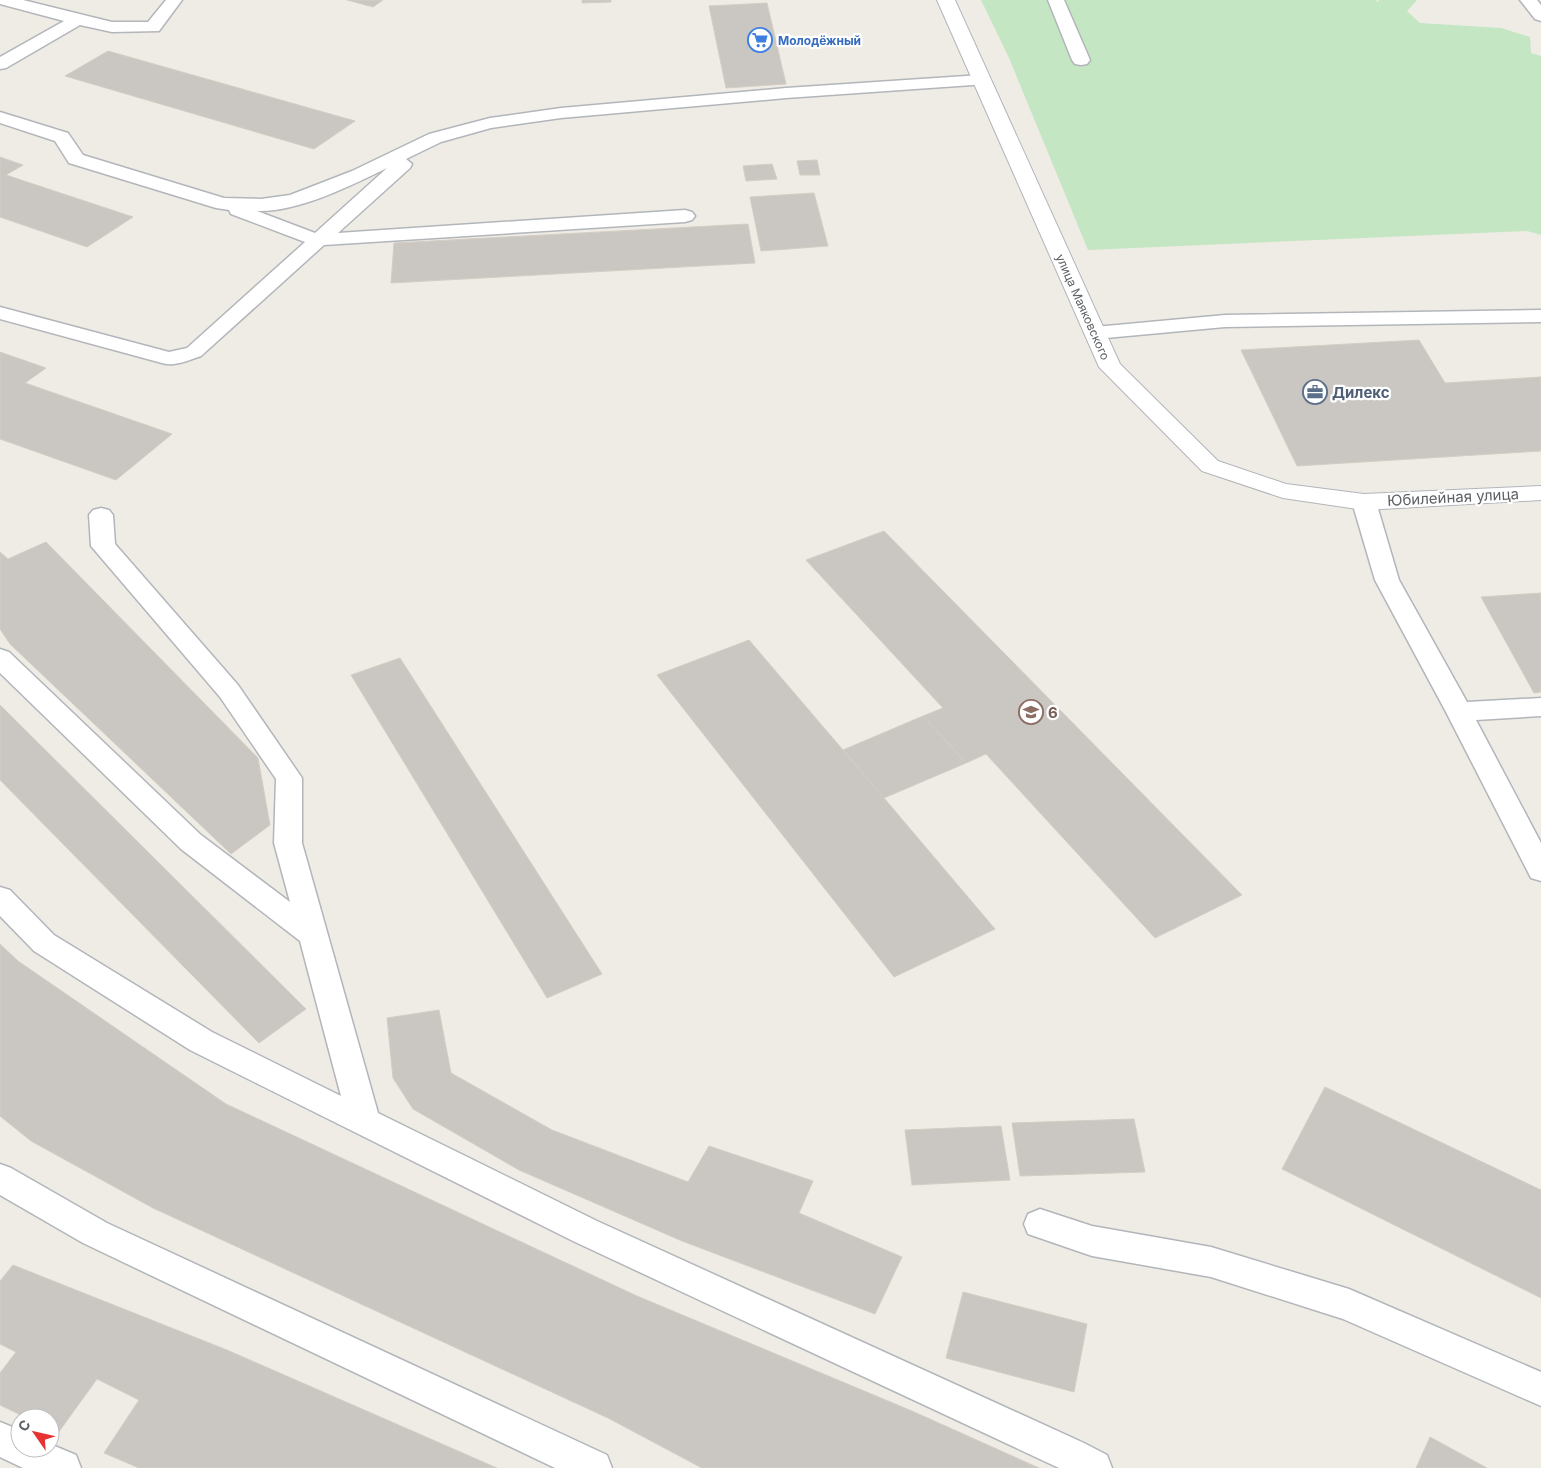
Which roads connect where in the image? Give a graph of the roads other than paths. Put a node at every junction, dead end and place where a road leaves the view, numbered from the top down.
1 (4, 0) edge
2 (174, 0) edge
3 (946, 0) edge
4 (1056, 0) edge
5 (1528, 0) edge
6 (1541, 16) edge
7 (78, 20) junction
8 (1081, 60) dead end
9 (0, 64) edge
10 (981, 80) junction
11 (0, 117) edge
12 (435, 138) junction
13 (223, 204) junction
14 (685, 216) dead end
15 (317, 240) junction
16 (0, 313) edge
17 (1541, 316) edge
18 (1095, 333) junction
19 (1541, 493) edge
20 (1364, 502) junction
21 (101, 515) dead end
22 (0, 658) edge
23 (1541, 707) edge
24 (1459, 712) junction
25 (1541, 870) edge
26 (0, 898) edge
27 (313, 935) junction
28 (364, 1121) junction
29 (0, 1178) edge
30 (1040, 1224) dead end
31 (1541, 1389) edge
32 (0, 1439) edge
33 (63, 1468) edge
34 (594, 1468) edge
35 (1094, 1468) edge

1 - 7 lane
2 - 7 lane
3 - 10 street, улица Маяковского
4 - 8 lane
5 - 6 lane
7 - 9 lane
10 - 12 lane
10 - 18 street, улица Маяковского
11 - 13 lane
12 - 13 lane
12 - 15 lane
13 - 15 lane
14 - 15 lane
15 - 16 lane
17 - 18 lane
18 - 20 street, улица Маяковского
19 - 20 street, Юбилейная улица
20 - 24 lane
21 - 27 lane
22 - 27 lane
23 - 24 lane
24 - 25 lane
26 - 28 lane
27 - 28 lane
28 - 35 lane
29 - 34 lane
30 - 31 lane
32 - 33 lane

